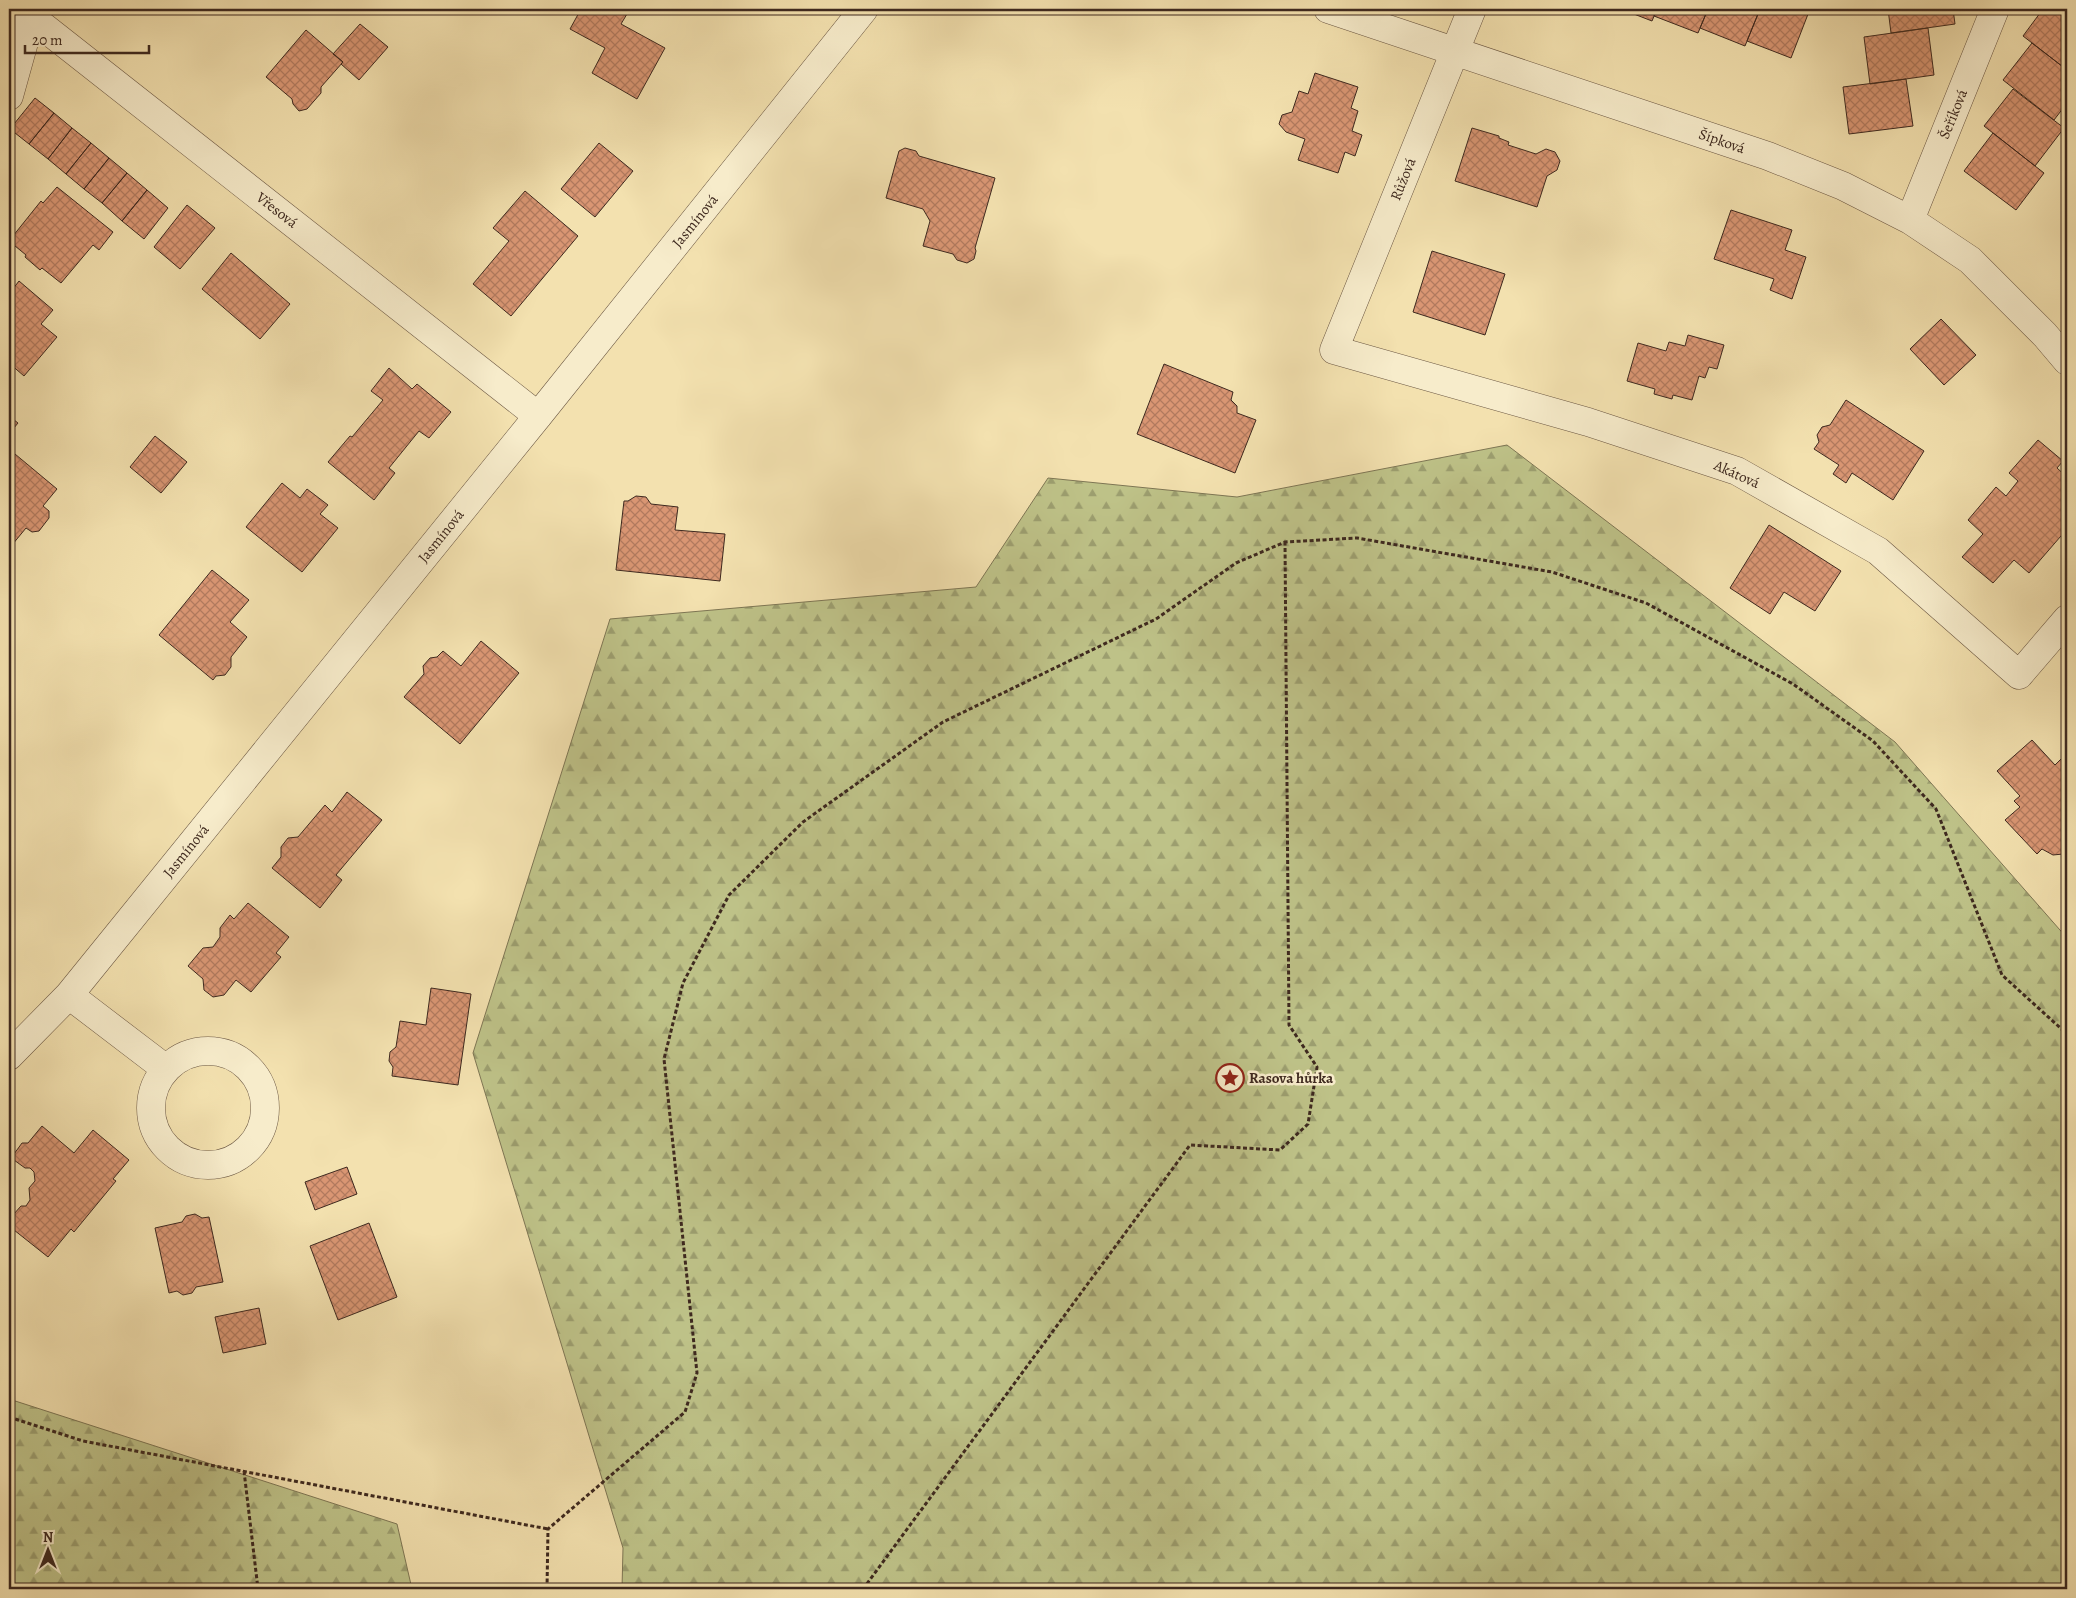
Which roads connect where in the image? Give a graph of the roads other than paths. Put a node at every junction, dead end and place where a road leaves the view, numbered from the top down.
1 (864, 9) edge
2 (1328, 9) edge
3 (1472, 9) edge
4 (1996, 9) edge
5 (22, 13) edge
6 (1455, 50) junction
7 (9, 96) edge
8 (1910, 220) junction
9 (1334, 350) joint
10 (2067, 361) edge
11 (538, 416) junction
12 (2067, 619) edge
13 (69, 995) junction
14 (9, 1056) edge
15 (166, 1069) junction

1 - 11 street, Jasmínová
2 - 6 street, Šípková
3 - 6 street, Růžová
4 - 8 street, Šeříková
5 - 7 street
5 - 11 street, Vřesová
6 - 8 street, Šípková
6 - 9 street, Růžová
8 - 10 street, Šípková
9 - 12 street, Akátová
11 - 13 street, Jasmínová
13 - 14 street, Jasmínová
13 - 15 street
15 - 15 street

